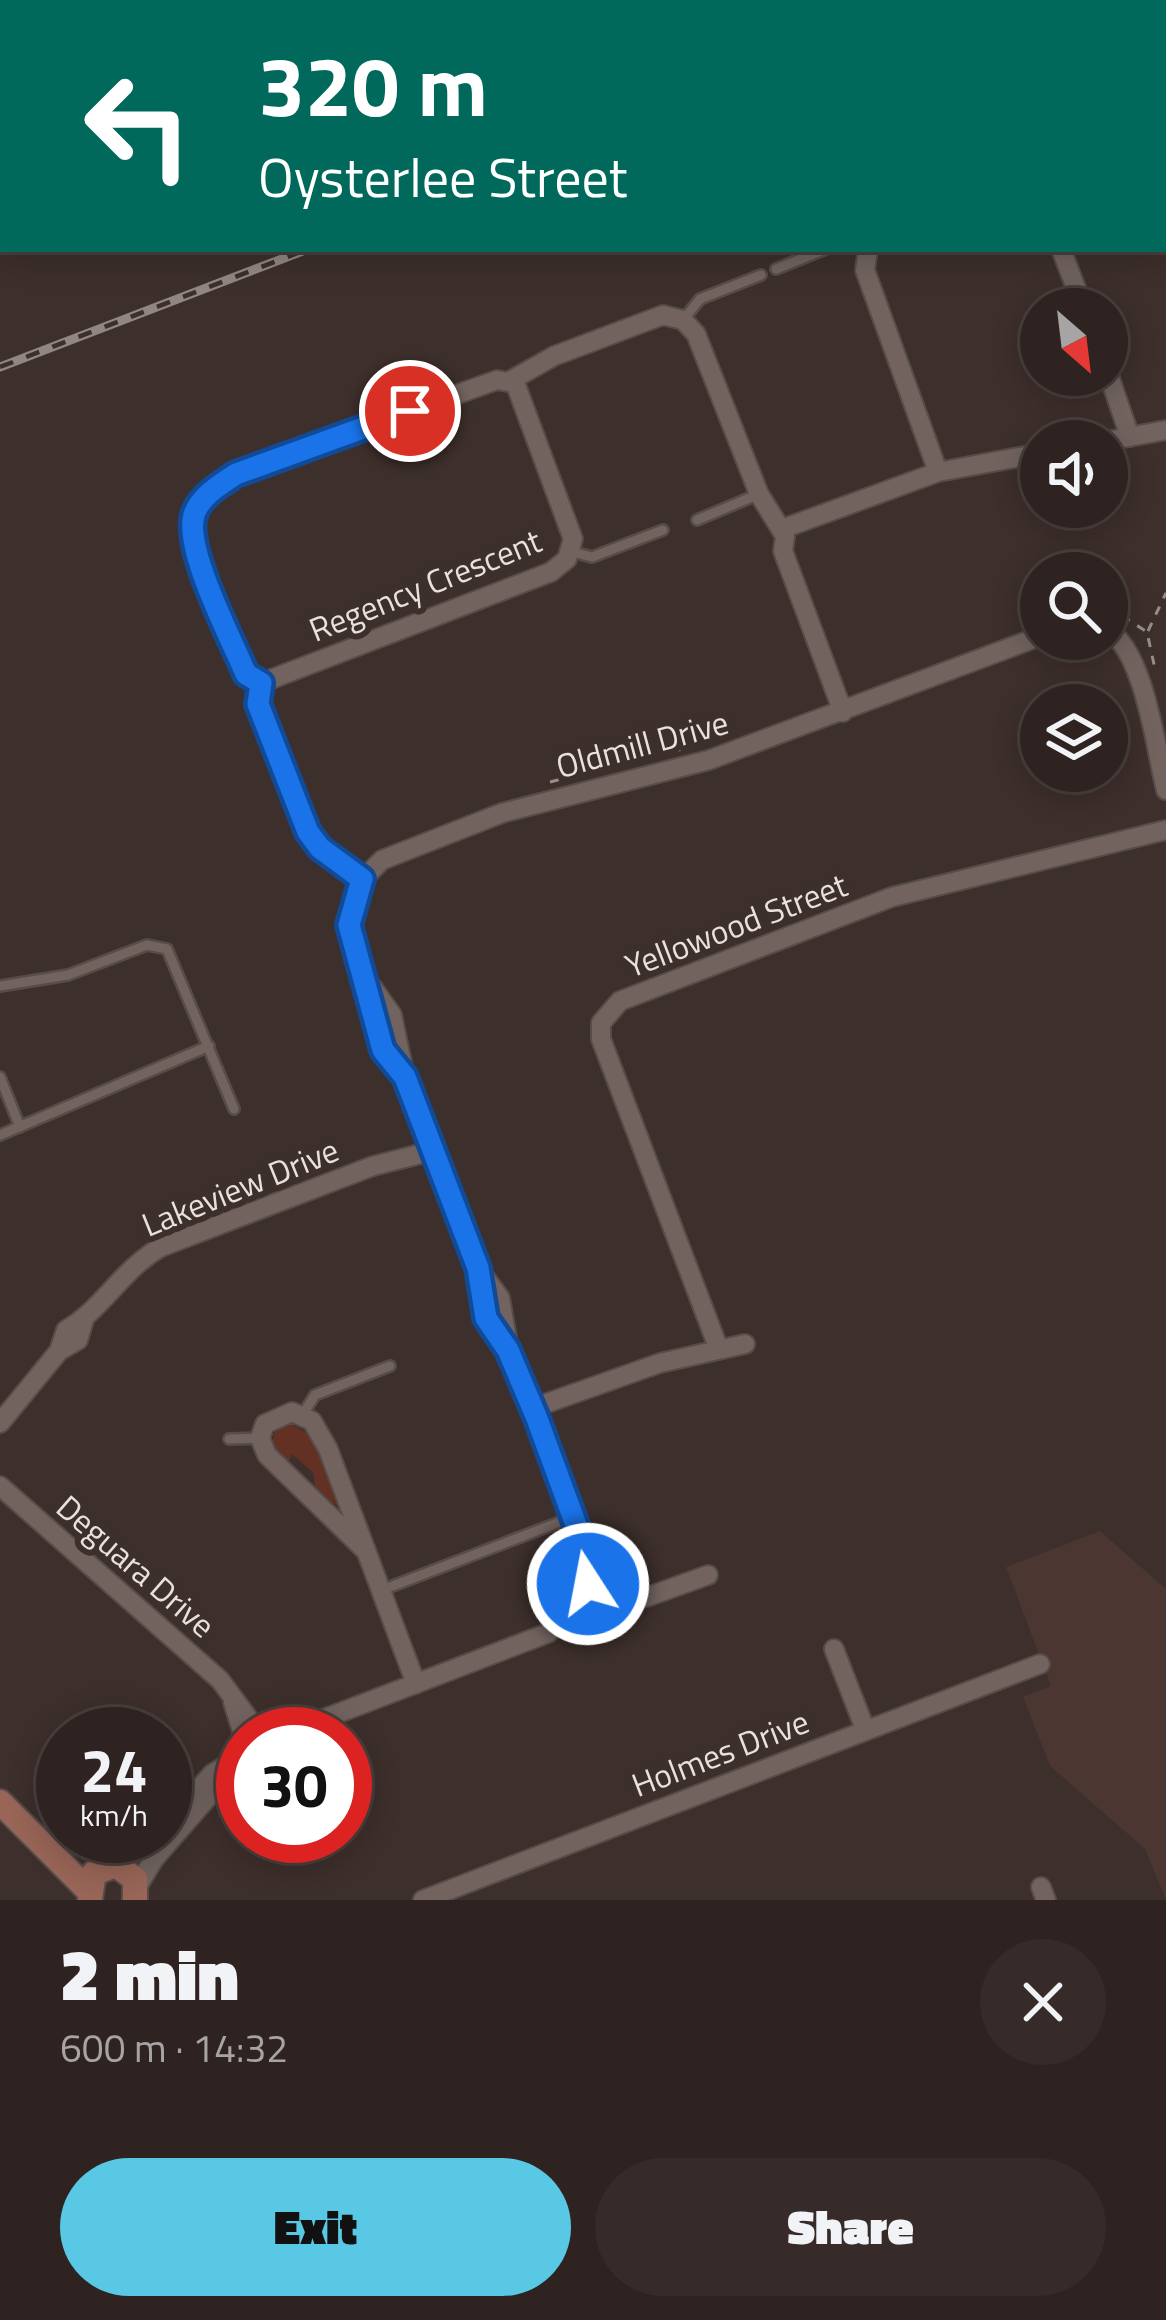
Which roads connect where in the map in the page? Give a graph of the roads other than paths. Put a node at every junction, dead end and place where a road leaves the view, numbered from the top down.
1 (818, 252) edge
2 (868, 252) edge
3 (1062, 252) edge
4 (776, 269) dead end
5 (761, 274) dead end
6 (1076, 288) edge
7 (683, 320) junction
8 (514, 380) junction
9 (1116, 396) edge
10 (1166, 430) edge
11 (1130, 437) joint
12 (1020, 457) edge
13 (938, 472) junction
14 (759, 494) junction
15 (697, 520) dead end
16 (782, 529) junction
17 (663, 530) dead end
18 (569, 551) junction
19 (1020, 644) edge
20 (1128, 650) edge
21 (261, 683) junction
22 (844, 712) junction
23 (1166, 790) edge
24 (1166, 830) edge
25 (362, 879) junction
26 (0, 986) edge
27 (209, 1046) junction
28 (0, 1077) edge
29 (234, 1109) dead end
30 (20, 1127) junction
31 (0, 1135) edge
32 (429, 1144) junction
33 (745, 1344) dead end
34 (718, 1347) junction
35 (389, 1366) dead end
36 (534, 1412) junction
37 (303, 1414) junction
38 (0, 1423) edge
39 (260, 1438) junction
40 (229, 1439) dead end
41 (0, 1486) edge
42 (573, 1517) junction
43 (365, 1550) junction
44 (708, 1575) dead end
45 (587, 1587) junction
46 (380, 1591) junction
47 (834, 1649) dead end
48 (1040, 1664) dead end
49 (416, 1684) junction
50 (230, 1692) junction
51 (235, 1707) edge
52 (241, 1707) edge
53 (355, 1707) edge
54 (865, 1729) junction
55 (216, 1772) edge
56 (216, 1787) edge
57 (192, 1797) edge
58 (0, 1802) edge
59 (36, 1834) edge
60 (62, 1863) edge
61 (106, 1863) edge
62 (115, 1863) edge
63 (112, 1865) junction
64 (89, 1895) edge
65 (137, 1895) edge
66 (436, 1897) edge

1 - 4 lane
2 - 13 street
3 - 6 street
5 - 7 lane
7 - 8 street
7 - 14 street
8 - 18 street, Regency Crescent
8 - 21 street
9 - 11 street
10 - 11 street
12 - 13 street
13 - 16 street
14 - 15 lane
14 - 16 street
16 - 22 street
17 - 18 lane
18 - 21 street, Regency Crescent
19 - 22 street, Oldmill Drive
20 - 23 street
21 - 25 street
22 - 25 street, Oldmill Drive
24 - 34 street, Yellowood Street
25 - 32 street
26 - 27 lane
27 - 29 lane
27 - 30 lane
28 - 30 lane
30 - 31 lane
32 - 36 street
32 - 38 street, Lakeview Drive
33 - 34 street
34 - 36 street
35 - 37 lane
36 - 42 street
37 - 39 street
37 - 43 street
39 - 40 lane
39 - 43 street
41 - 50 street, Deguara Drive
42 - 45 street
42 - 46 lane
43 - 46 street
44 - 45 street
45 - 49 street
46 - 49 street
47 - 54 street
48 - 54 street, Holmes Drive
49 - 53 street
50 - 51 street
50 - 52 street, Deguara Drive
54 - 66 street, Holmes Drive
55 - 57 street
56 - 65 street
58 - 59 main road
60 - 64 main road
61 - 63 main road
62 - 63 street
63 - 64 main road
63 - 65 main road

